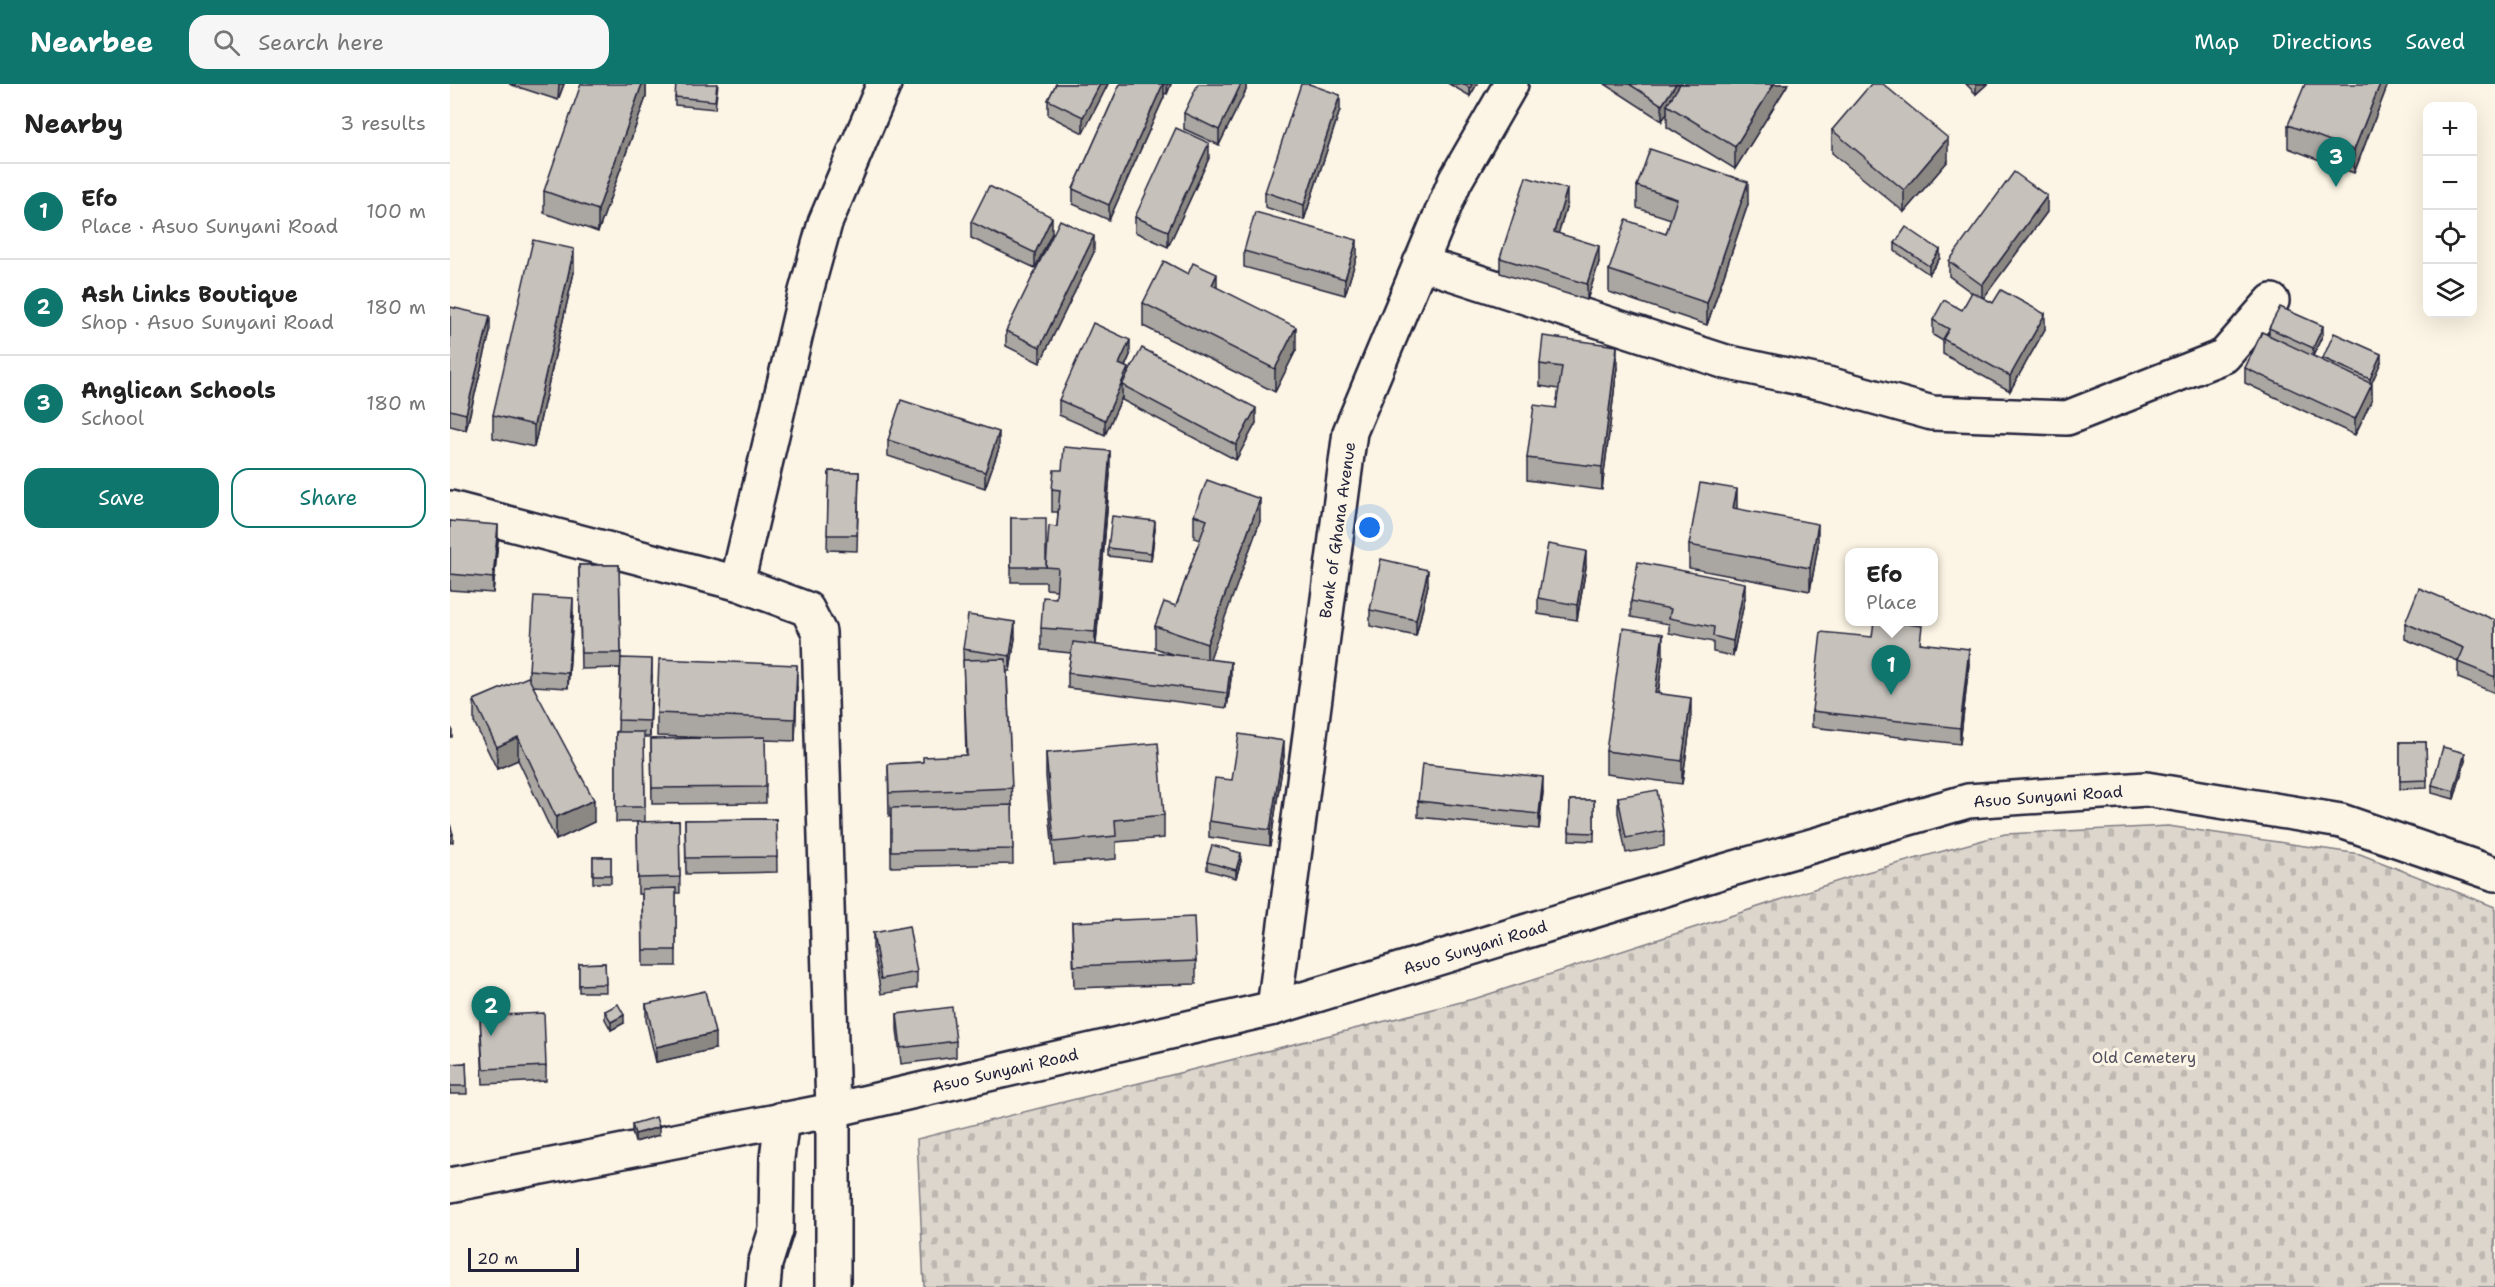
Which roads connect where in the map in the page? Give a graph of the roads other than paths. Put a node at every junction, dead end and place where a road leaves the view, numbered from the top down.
1 (884, 84) edge
2 (1511, 84) edge
3 (1420, 263) junction
4 (2272, 301) dead end
5 (450, 508) edge
6 (737, 583) junction
7 (2495, 874) edge
8 (1274, 1008) junction
9 (833, 1110) junction
10 (782, 1119) junction
11 (450, 1185) edge
12 (763, 1287) edge
13 (833, 1287) edge

1 - 6 street
2 - 3 street, Bank of Ghana Avenue
3 - 4 street
3 - 8 street, Bank of Ghana Avenue
5 - 6 street
6 - 9 street
7 - 8 street, Asuo Sunyani Road
8 - 9 street, Asuo Sunyani Road
9 - 10 street, Asuo Sunyani Road
9 - 13 street
10 - 11 street, Asuo Sunyani Road
10 - 12 street

